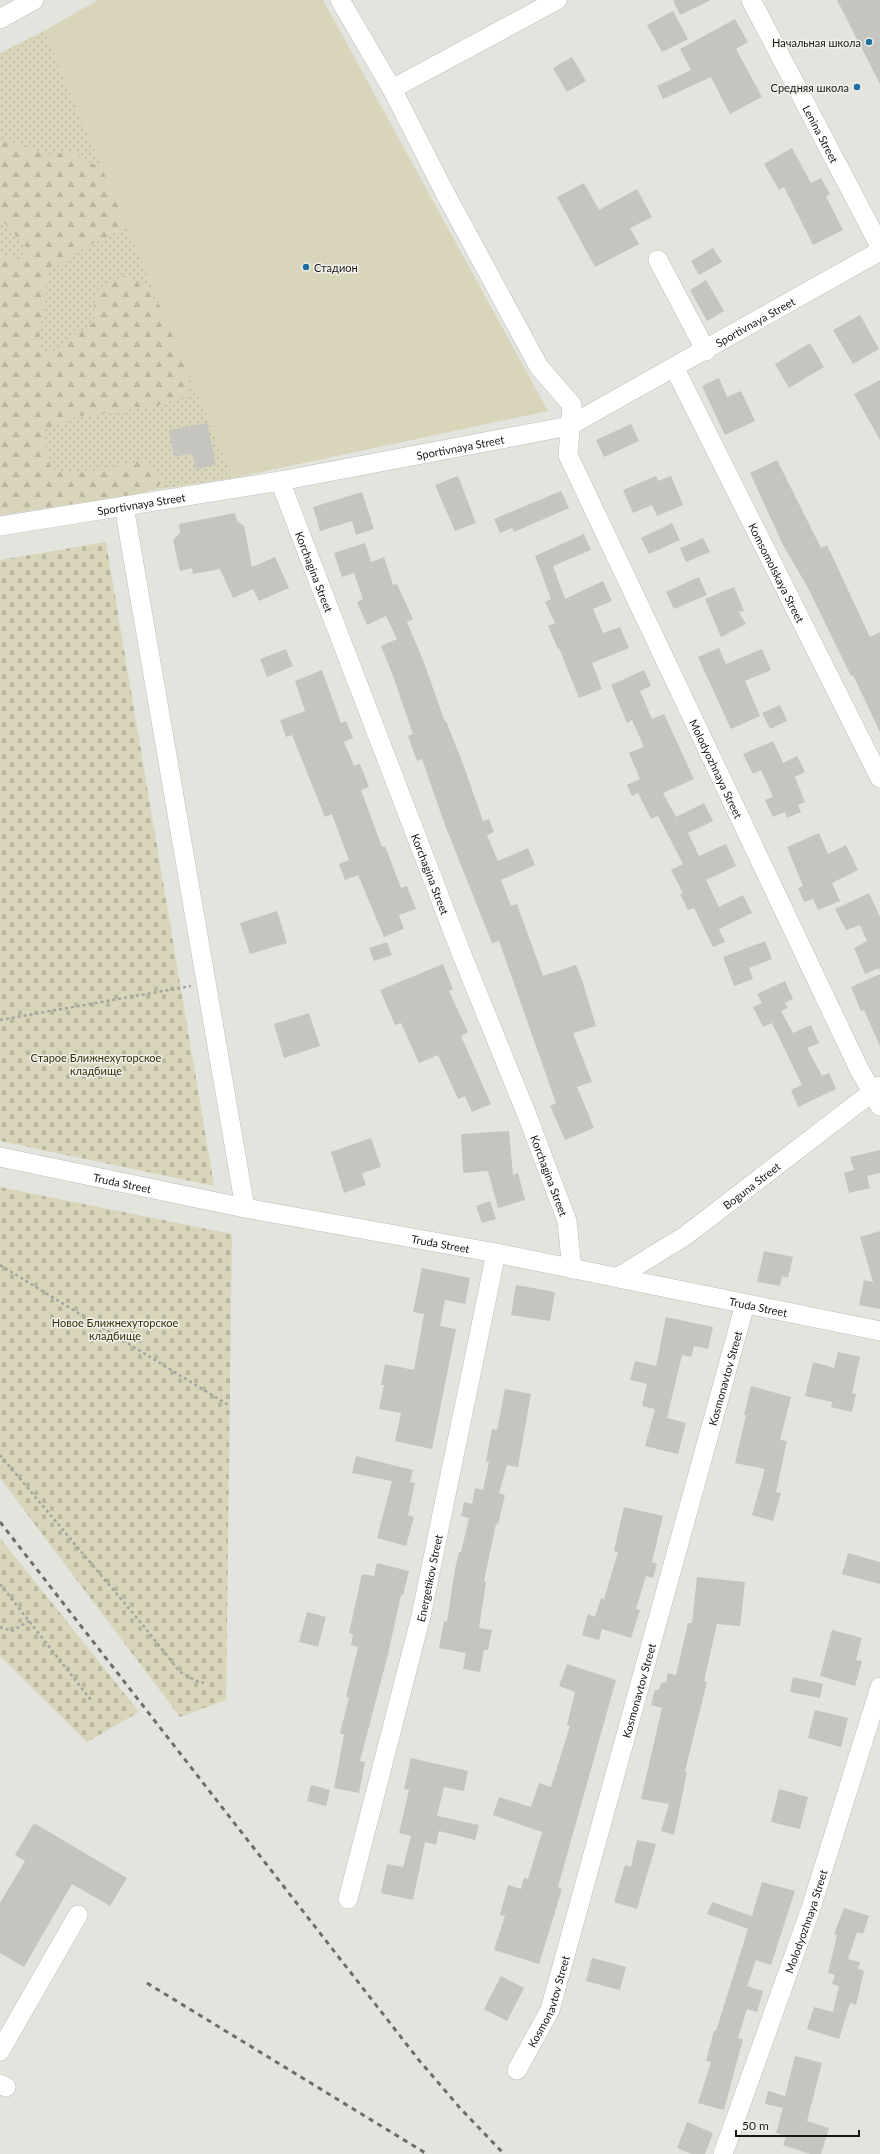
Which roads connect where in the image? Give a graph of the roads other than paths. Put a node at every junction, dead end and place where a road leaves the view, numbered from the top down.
1 (34, 0) edge
2 (340, 0) edge
3 (557, 0) edge
4 (751, 0) edge
5 (0, 19) edge
6 (392, 89) junction
7 (880, 246) edge
8 (880, 251) edge
9 (658, 260) dead end
10 (706, 351) junction
11 (674, 367) junction
12 (569, 426) junction
13 (280, 481) junction
14 (124, 506) junction
15 (0, 526) edge
16 (880, 778) edge
17 (878, 1094) edge
18 (0, 1157) edge
19 (245, 1208) junction
20 (496, 1253) junction
21 (572, 1269) junction
22 (618, 1277) junction
23 (745, 1304) junction
24 (880, 1331) edge
25 (880, 1687) edge
26 (348, 1899) dead end
27 (78, 1915) dead end
28 (0, 2051) edge
29 (517, 2070) dead end
30 (723, 2154) edge

1 - 5 street
2 - 6 street, Molodyozhnaya Street
3 - 6 street
4 - 7 street, Lenina Street
6 - 12 street, Molodyozhnaya Street
8 - 10 street, Sportivnaya Street
9 - 10 street
10 - 11 street, Sportivnaya Street
11 - 12 street, Sportivnaya Street
11 - 16 street, Komsomolskaya Street
12 - 13 street, Sportivnaya Street
12 - 17 street, Molodyozhnaya Street
13 - 14 street, Sportivnaya Street
13 - 21 street, Korchagina Street
14 - 15 street, Sportivnaya Street
14 - 19 street
17 - 22 street, Boguna Street
18 - 19 street, Truda Street
19 - 20 street, Truda Street
20 - 21 street, Truda Street
20 - 26 street, Energetikov Street
21 - 22 street, Truda Street
22 - 23 street, Truda Street
23 - 24 street, Truda Street
23 - 29 street, Kosmonavtov Street
25 - 30 street, Molodyozhnaya Street
27 - 28 street

